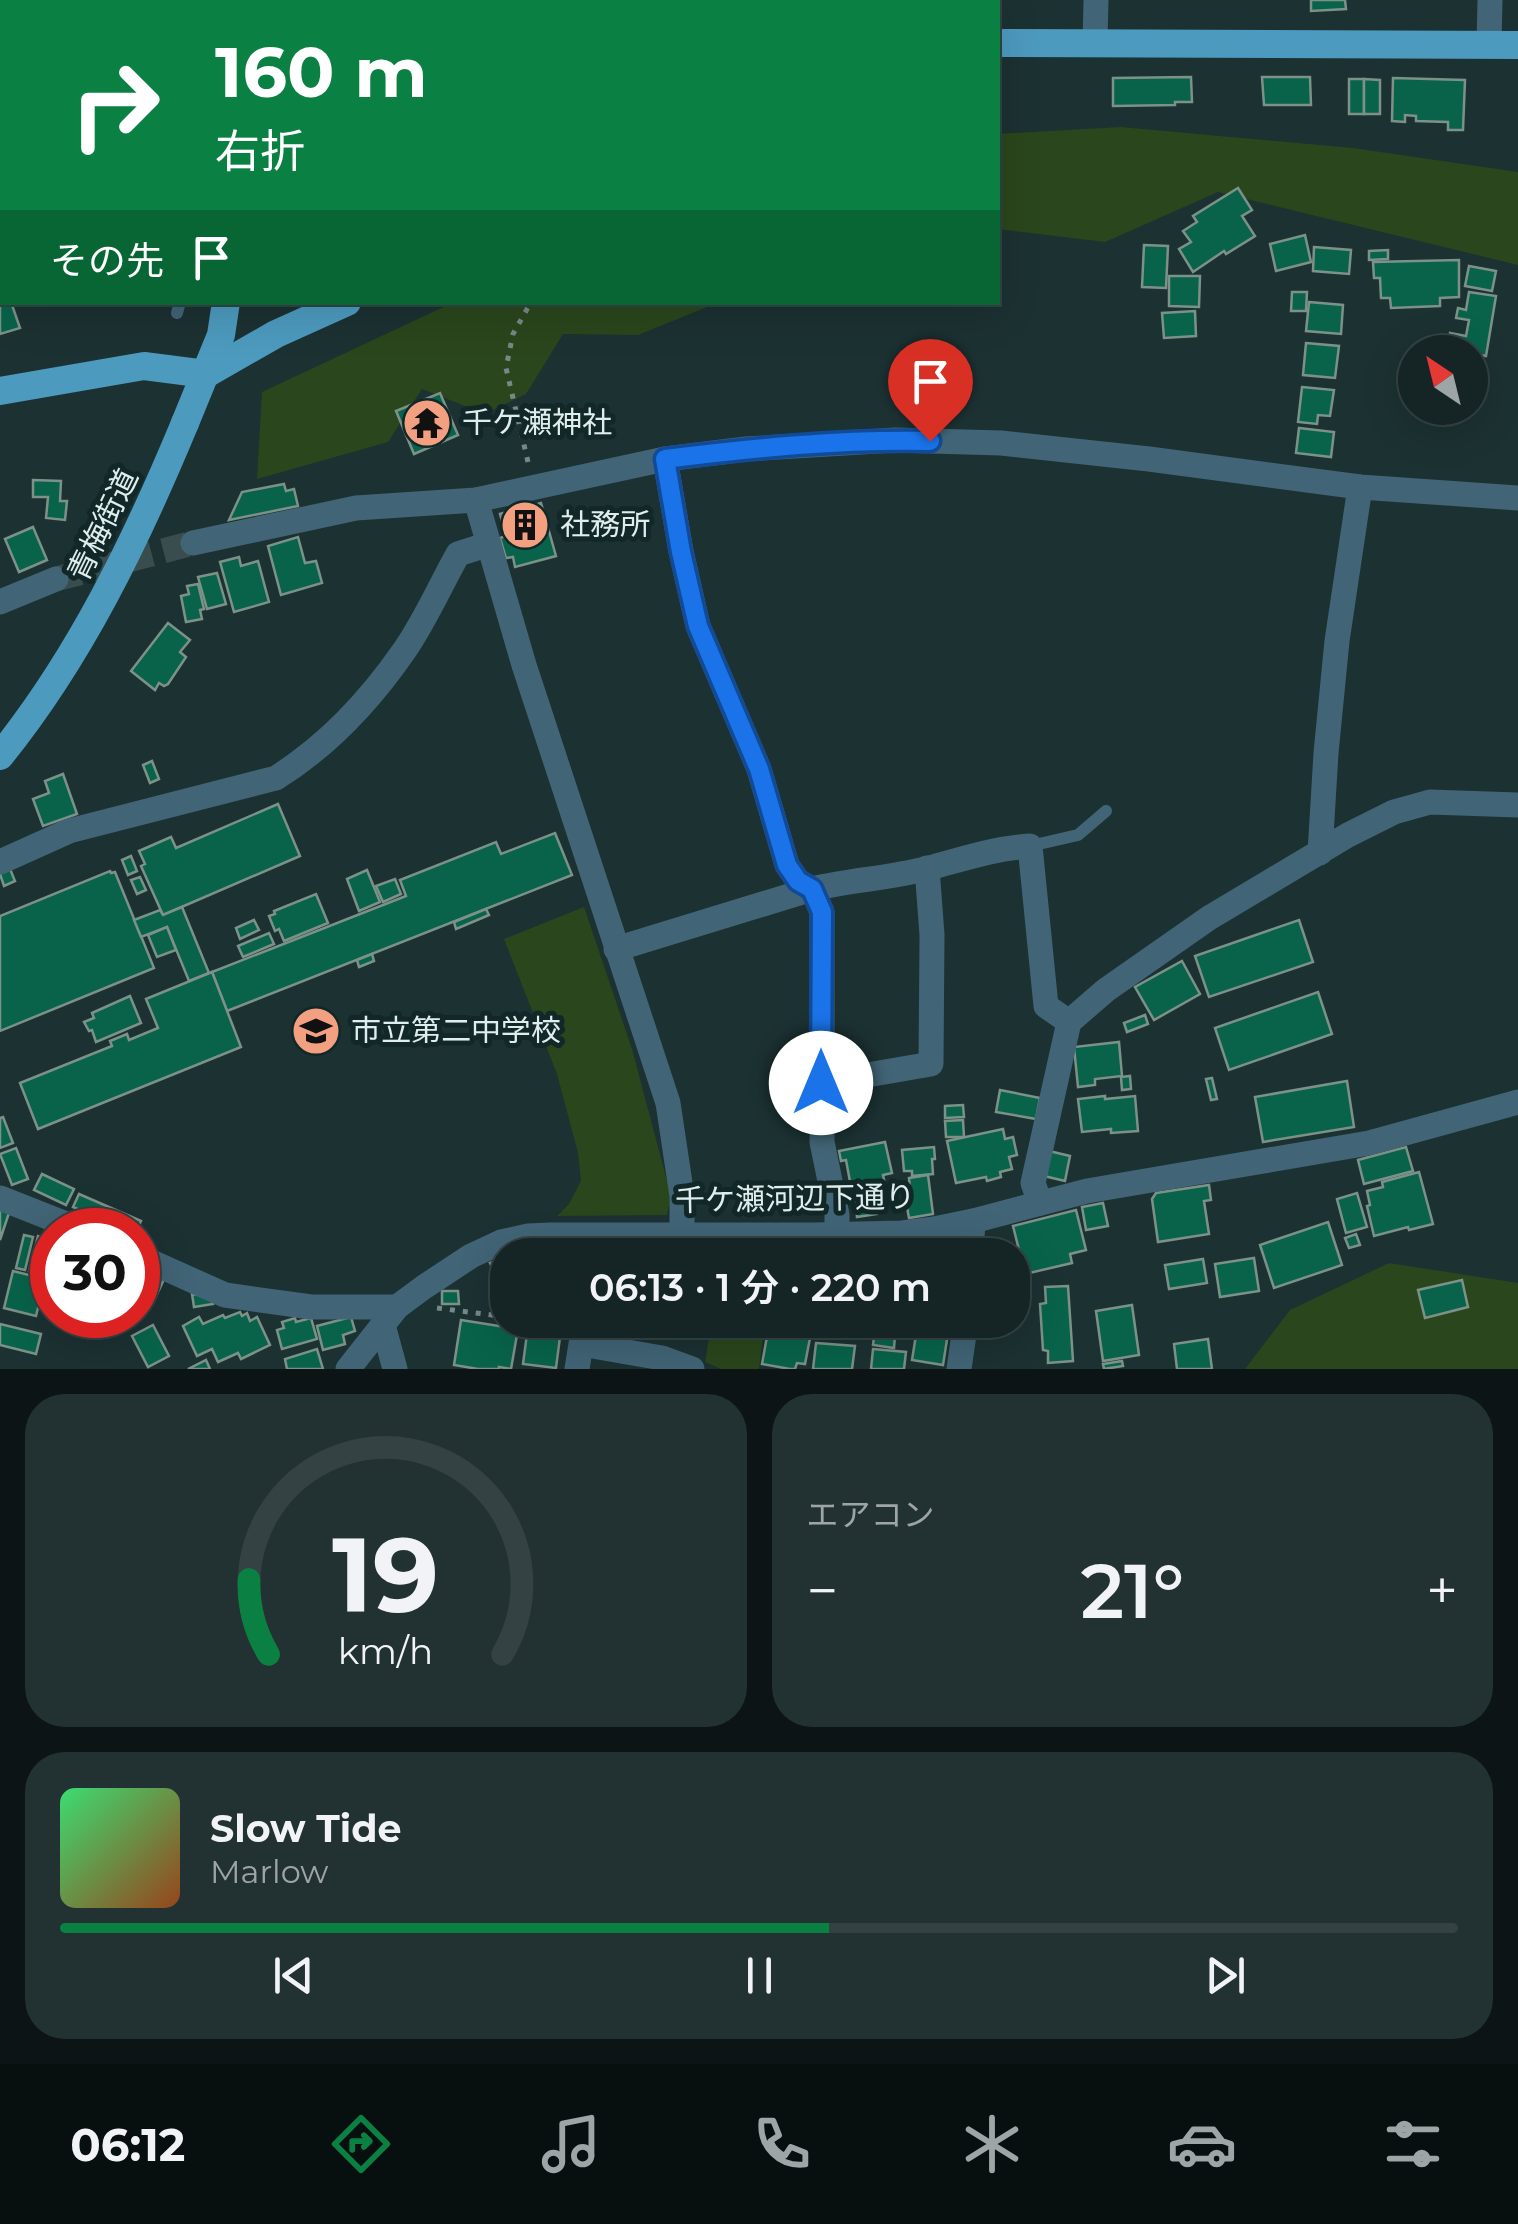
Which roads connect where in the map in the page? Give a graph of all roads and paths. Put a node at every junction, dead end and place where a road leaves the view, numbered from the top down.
1 (1096, 0) edge
2 (1490, 0) edge
3 (1095, 43) junction
4 (1000, 44) edge
5 (1489, 44) junction
6 (1518, 45) edge
7 (226, 305) edge
8 (340, 305) edge
9 (529, 305) edge
10 (206, 374) junction
11 (0, 390) edge
12 (665, 459) junction
13 (1360, 487) junction
14 (534, 488) junction
15 (1518, 498) edge
16 (476, 500) junction
17 (192, 544) tunnel mouth
18 (489, 544) junction
19 (56, 579) tunnel mouth
20 (0, 602) edge
21 (0, 756) edge
22 (1518, 805) edge
23 (1106, 811) dead end
24 (1030, 846) junction
25 (1320, 853) junction
26 (0, 862) edge
27 (927, 868) junction
28 (812, 889) junction
29 (616, 949) junction
30 (1070, 1022) junction
31 (821, 1083) junction
32 (1518, 1102) edge
33 (0, 1198) edge
34 (1040, 1204) junction
35 (30, 1210) edge
36 (973, 1222) junction
37 (682, 1234) junction
38 (738, 1238) edge
39 (836, 1238) edge
40 (874, 1238) edge
41 (973, 1238) edge
42 (160, 1266) edge
43 (437, 1308) dead end
44 (490, 1315) edge
45 (390, 1316) junction
46 (963, 1338) edge
47 (579, 1356) edge
48 (348, 1369) edge
49 (395, 1369) edge
50 (692, 1369) edge
51 (959, 1369) edge

1 - 3 street
2 - 5 street
3 - 4 main road
3 - 5 main road
5 - 6 main road
7 - 10 main road, 青梅街道
8 - 10 main road
9 - 14 path
10 - 11 main road
10 - 21 main road, 青梅街道, bridge
12 - 13 street
12 - 14 street
12 - 28 street
13 - 15 street
13 - 25 street
14 - 16 street
16 - 17 street
16 - 18 street
18 - 26 street
18 - 29 street
19 - 20 street
22 - 25 street
23 - 24 lane
24 - 27 street
24 - 30 street
25 - 30 street
27 - 28 street
27 - 31 street
28 - 29 street
28 - 31 street
29 - 37 street
30 - 34 street
31 - 39 street
32 - 34 street, 千ケ瀬河辺下通り
33 - 35 street
34 - 36 street, 千ケ瀬河辺下通り
36 - 40 street, 千ケ瀬河辺下通り
36 - 41 street
37 - 38 street, 千ケ瀬河辺下通り
37 - 45 street, 千ケ瀬河辺下通り
42 - 45 street
43 - 44 path
45 - 48 street, 千ケ瀬河辺下通り
45 - 49 street
46 - 51 street
47 - 50 street

